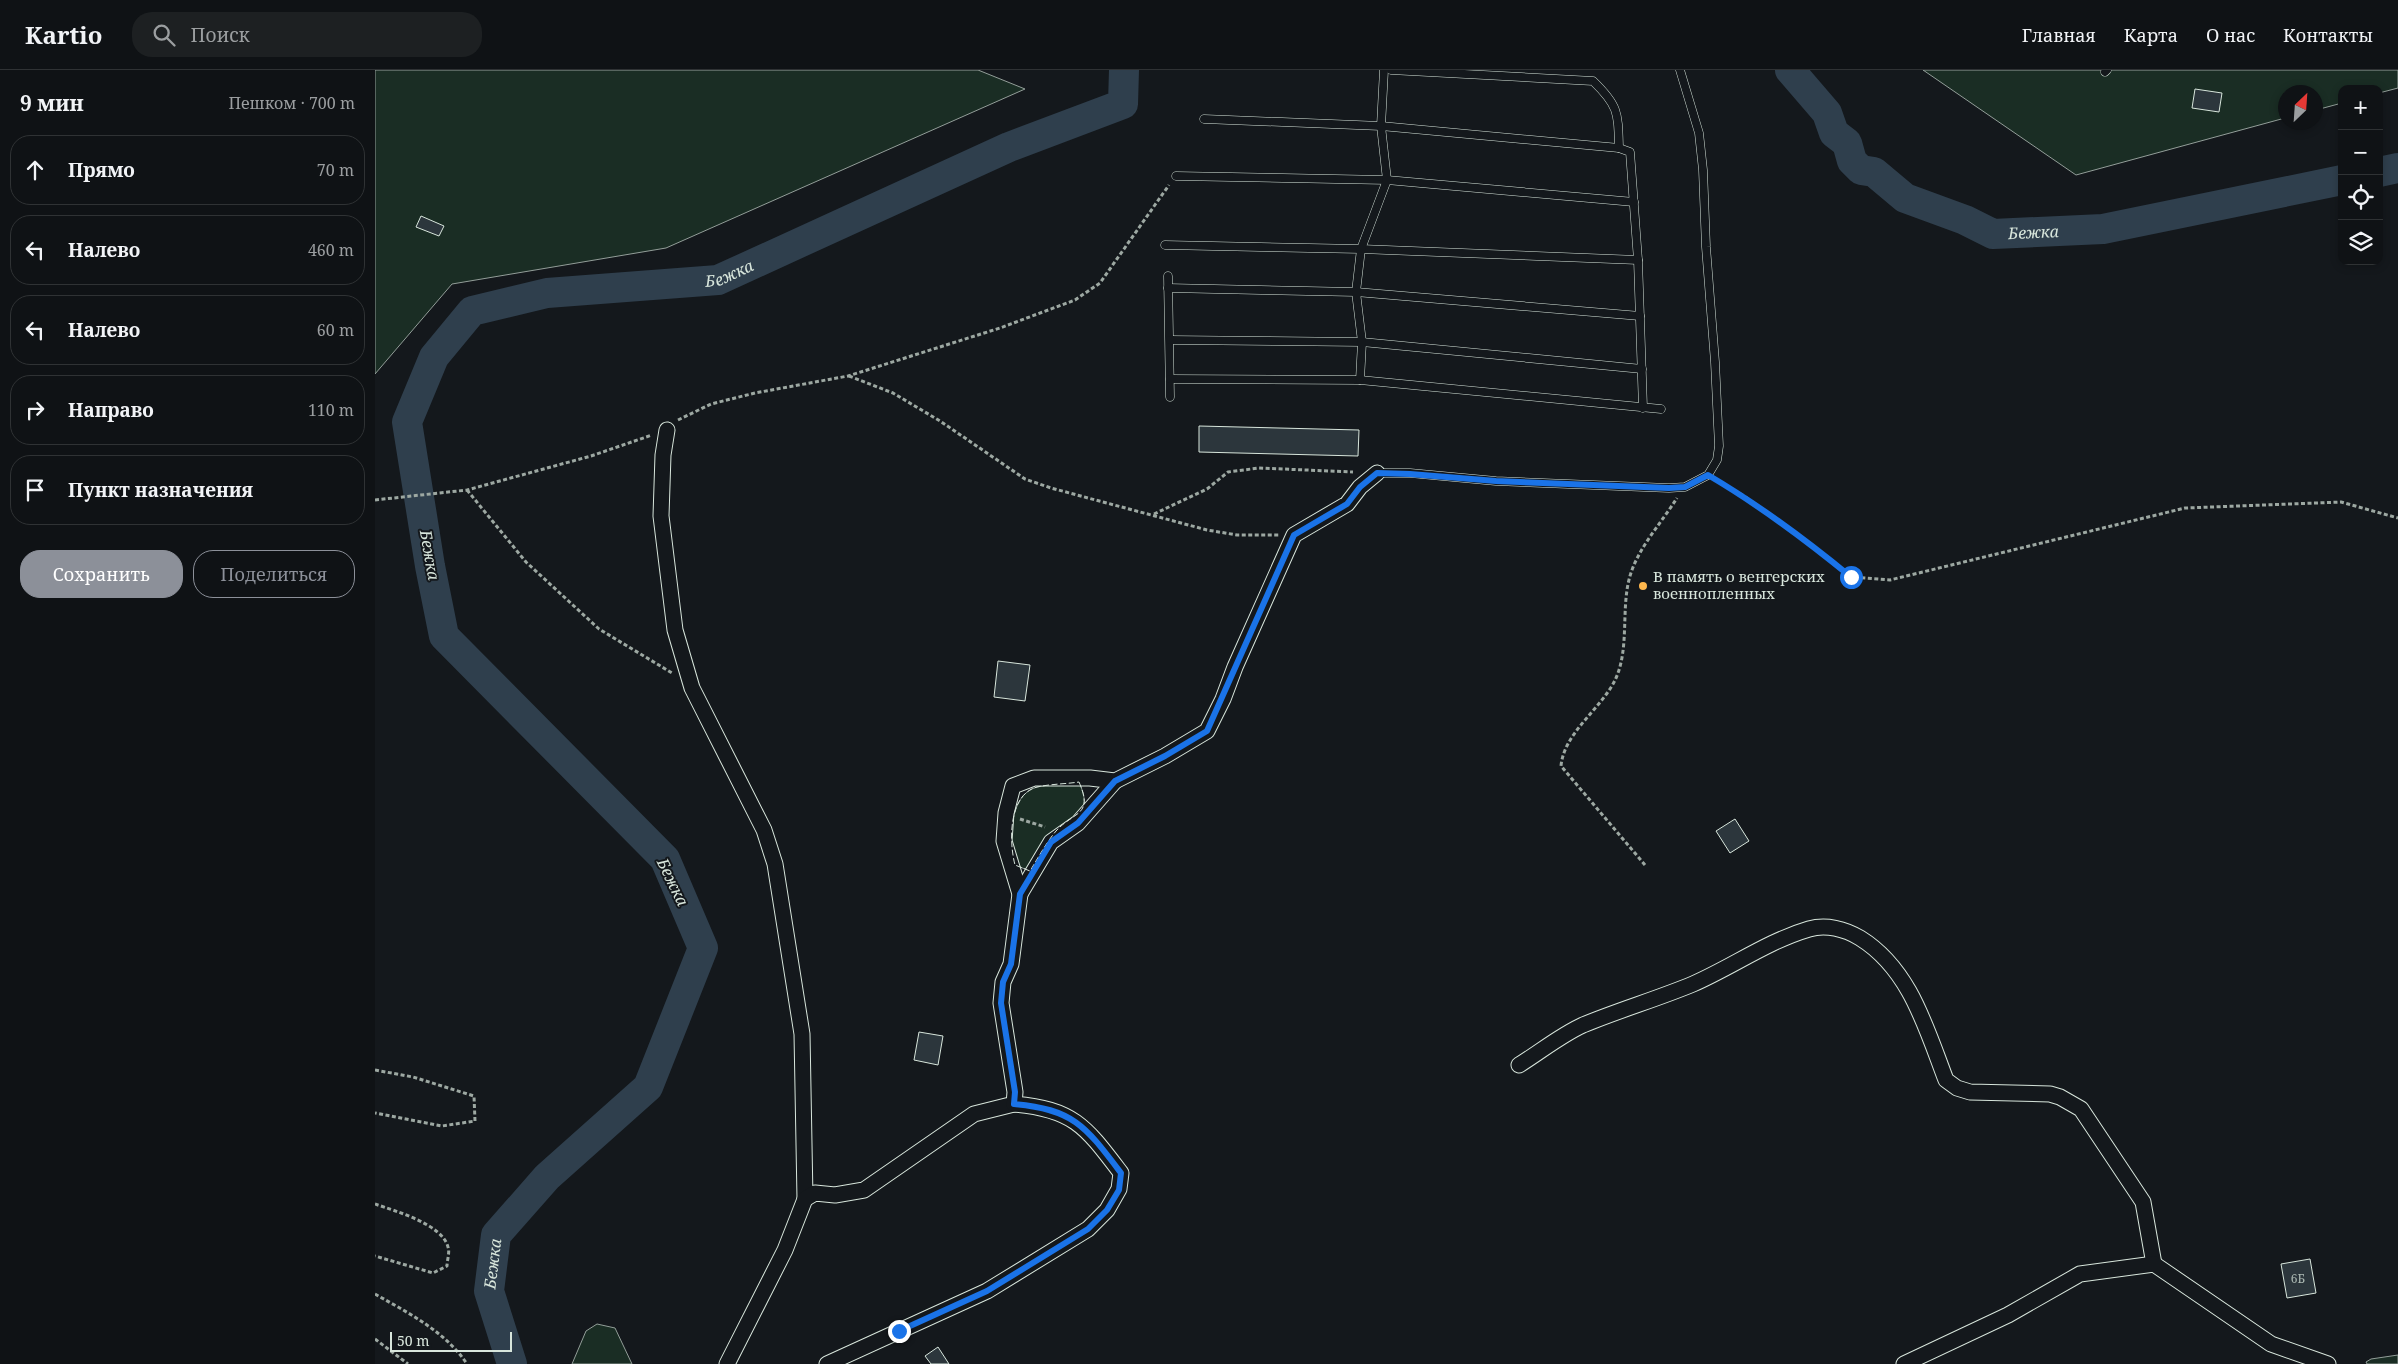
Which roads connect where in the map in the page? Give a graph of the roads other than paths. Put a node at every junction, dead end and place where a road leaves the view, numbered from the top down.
1 (1384, 70) edge
2 (1391, 70) edge
3 (1680, 70) edge
4 (1205, 119) dead end
5 (1381, 126) junction
6 (1619, 148) junction
7 (1176, 176) road end
8 (1387, 180) junction
9 (1634, 202) junction
10 (1165, 245) dead end
11 (1361, 249) junction
12 (1638, 260) junction
13 (1168, 276) dead end
14 (1168, 288) junction
15 (1356, 292) junction
16 (1640, 316) junction
17 (1170, 340) junction
18 (1362, 342) junction
19 (1642, 369) junction
20 (1170, 379) junction
21 (1360, 380) junction
22 (1170, 396) dead end
23 (1643, 408) junction
24 (1661, 409) dead end
25 (667, 430) road end
26 (1377, 473) joint
27 (1115, 781) junction
28 (1020, 894) junction
29 (1519, 1065) dead end
30 (1014, 1104) junction
31 (805, 1199) junction
32 (2154, 1264) junction
33 (727, 1364) edge
34 (827, 1364) edge
35 (1904, 1364) edge
36 (2328, 1364) edge

1 - 5 lane
2 - 6 lane
3 - 26 lane
4 - 5 lane
5 - 6 lane
5 - 8 lane
6 - 9 lane
7 - 8 lane
8 - 9 lane
8 - 11 lane
9 - 12 lane
10 - 11 lane
11 - 12 lane
11 - 15 lane
12 - 16 lane
13 - 14 lane
14 - 15 lane
14 - 17 lane
15 - 16 lane
15 - 18 lane
16 - 19 lane
17 - 18 lane
17 - 20 lane
18 - 19 lane
18 - 21 lane
19 - 23 lane
20 - 21 lane
20 - 22 lane
21 - 23 lane
23 - 24 lane
25 - 31 street
26 - 27 street
27 - 28 street
27 - 28 street
28 - 30 street
29 - 32 street
30 - 31 street
30 - 34 street
31 - 33 street
32 - 35 street
32 - 36 street

